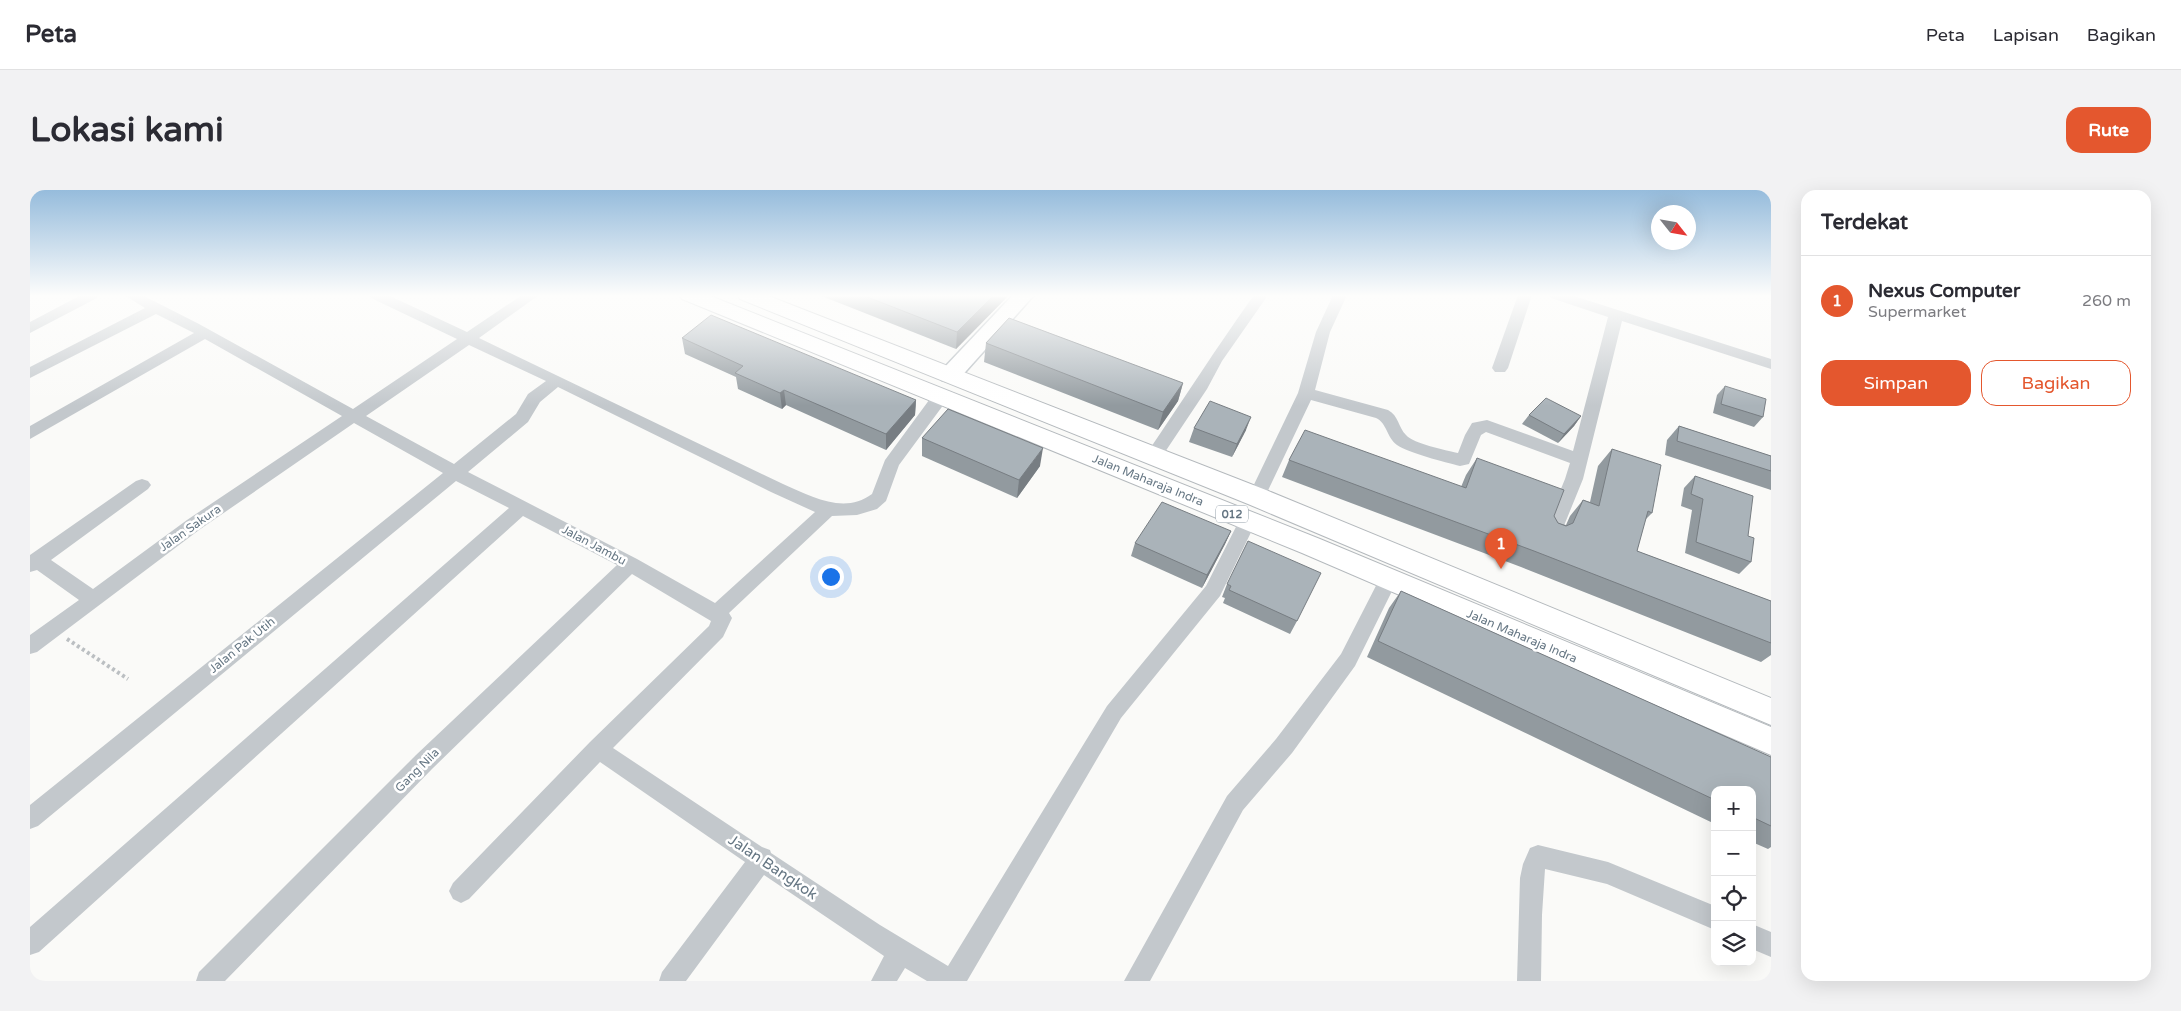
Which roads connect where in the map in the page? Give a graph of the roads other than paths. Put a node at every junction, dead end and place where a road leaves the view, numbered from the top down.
1 (110, 332) edge
2 (455, 332) edge
3 (477, 332) edge
4 (793, 332) edge
5 (827, 332) edge
6 (992, 332) edge
7 (1234, 332) edge
8 (1323, 332) edge
9 (1512, 332) edge
10 (1612, 332) edge
11 (1670, 332) edge
12 (205, 333) joint
13 (468, 338) junction
14 (1771, 364) edge
15 (1500, 368) dead end
16 (30, 373) edge
17 (557, 380) junction
18 (945, 386) junction
19 (1306, 393) junction
20 (353, 415) junction
21 (30, 432) edge
22 (1153, 457) junction
23 (1579, 460) junction
24 (456, 472) junction
25 (142, 485) dead end
26 (1257, 496) junction
27 (522, 507) junction
28 (825, 509) junction
29 (1248, 520) junction
30 (1552, 533) edge
31 (34, 562) edge
32 (630, 564) junction
33 (1389, 579) junction
34 (1463, 582) junction
35 (92, 599) junction
36 (1453, 607) junction
37 (717, 613) junction
38 (30, 646) edge
39 (1771, 712) edge
40 (1771, 741) edge
41 (598, 749) junction
42 (30, 819) edge
43 (762, 858) junction
44 (461, 891) dead end
45 (1711, 916) edge
46 (1756, 938) edge
47 (30, 943) edge
48 (1771, 945) edge
49 (901, 951) junction
50 (208, 981) edge
51 (671, 981) edge
52 (883, 981) edge
53 (952, 981) edge
54 (1136, 981) edge
55 (1529, 981) edge

1 - 16 street
2 - 13 street
3 - 13 street, Jalan Sakura
4 - 18 highway, Jalan Maharaja Indra / 012
5 - 18 highway, Jalan Maharaja Indra / 012
6 - 18 street
7 - 22 street
8 - 19 street
9 - 15 street
10 - 23 street
11 - 14 street
12 - 20 street, Jalan Jambu
12 - 21 street
13 - 17 street
13 - 20 street, Jalan Sakura
17 - 24 street, Jalan Pak Utih
17 - 28 street
18 - 22 highway, Jalan Maharaja Indra / 012
18 - 28 street
18 - 29 highway, Jalan Maharaja Indra / 012
19 - 23 street
19 - 26 street
20 - 24 street, Jalan Jambu
20 - 35 street, Jalan Sakura
22 - 26 highway, Jalan Maharaja Indra / 012
23 - 30 street
24 - 27 street, Jalan Jambu
24 - 42 street, Jalan Pak Utih
25 - 31 street
26 - 34 highway, Jalan Maharaja Indra / 012
27 - 32 street, Jalan Jambu
27 - 47 street
28 - 37 street
29 - 33 highway, Jalan Maharaja Indra / 012
29 - 53 street
31 - 35 street
32 - 37 street, Jalan Jambu
32 - 50 street, Gang Nila
33 - 36 highway, Jalan Maharaja Indra / 012
33 - 54 street
34 - 36 highway
34 - 39 highway, Jalan Maharaja Indra / 012
35 - 38 street, Jalan Sakura
36 - 40 highway, Jalan Maharaja Indra / 012
37 - 41 street
41 - 43 street, Jalan Bangkok
41 - 44 street
43 - 49 street, Jalan Bangkok
43 - 51 street
45 - 55 street
46 - 48 street
49 - 52 street
49 - 53 street, Jalan Bangkok

